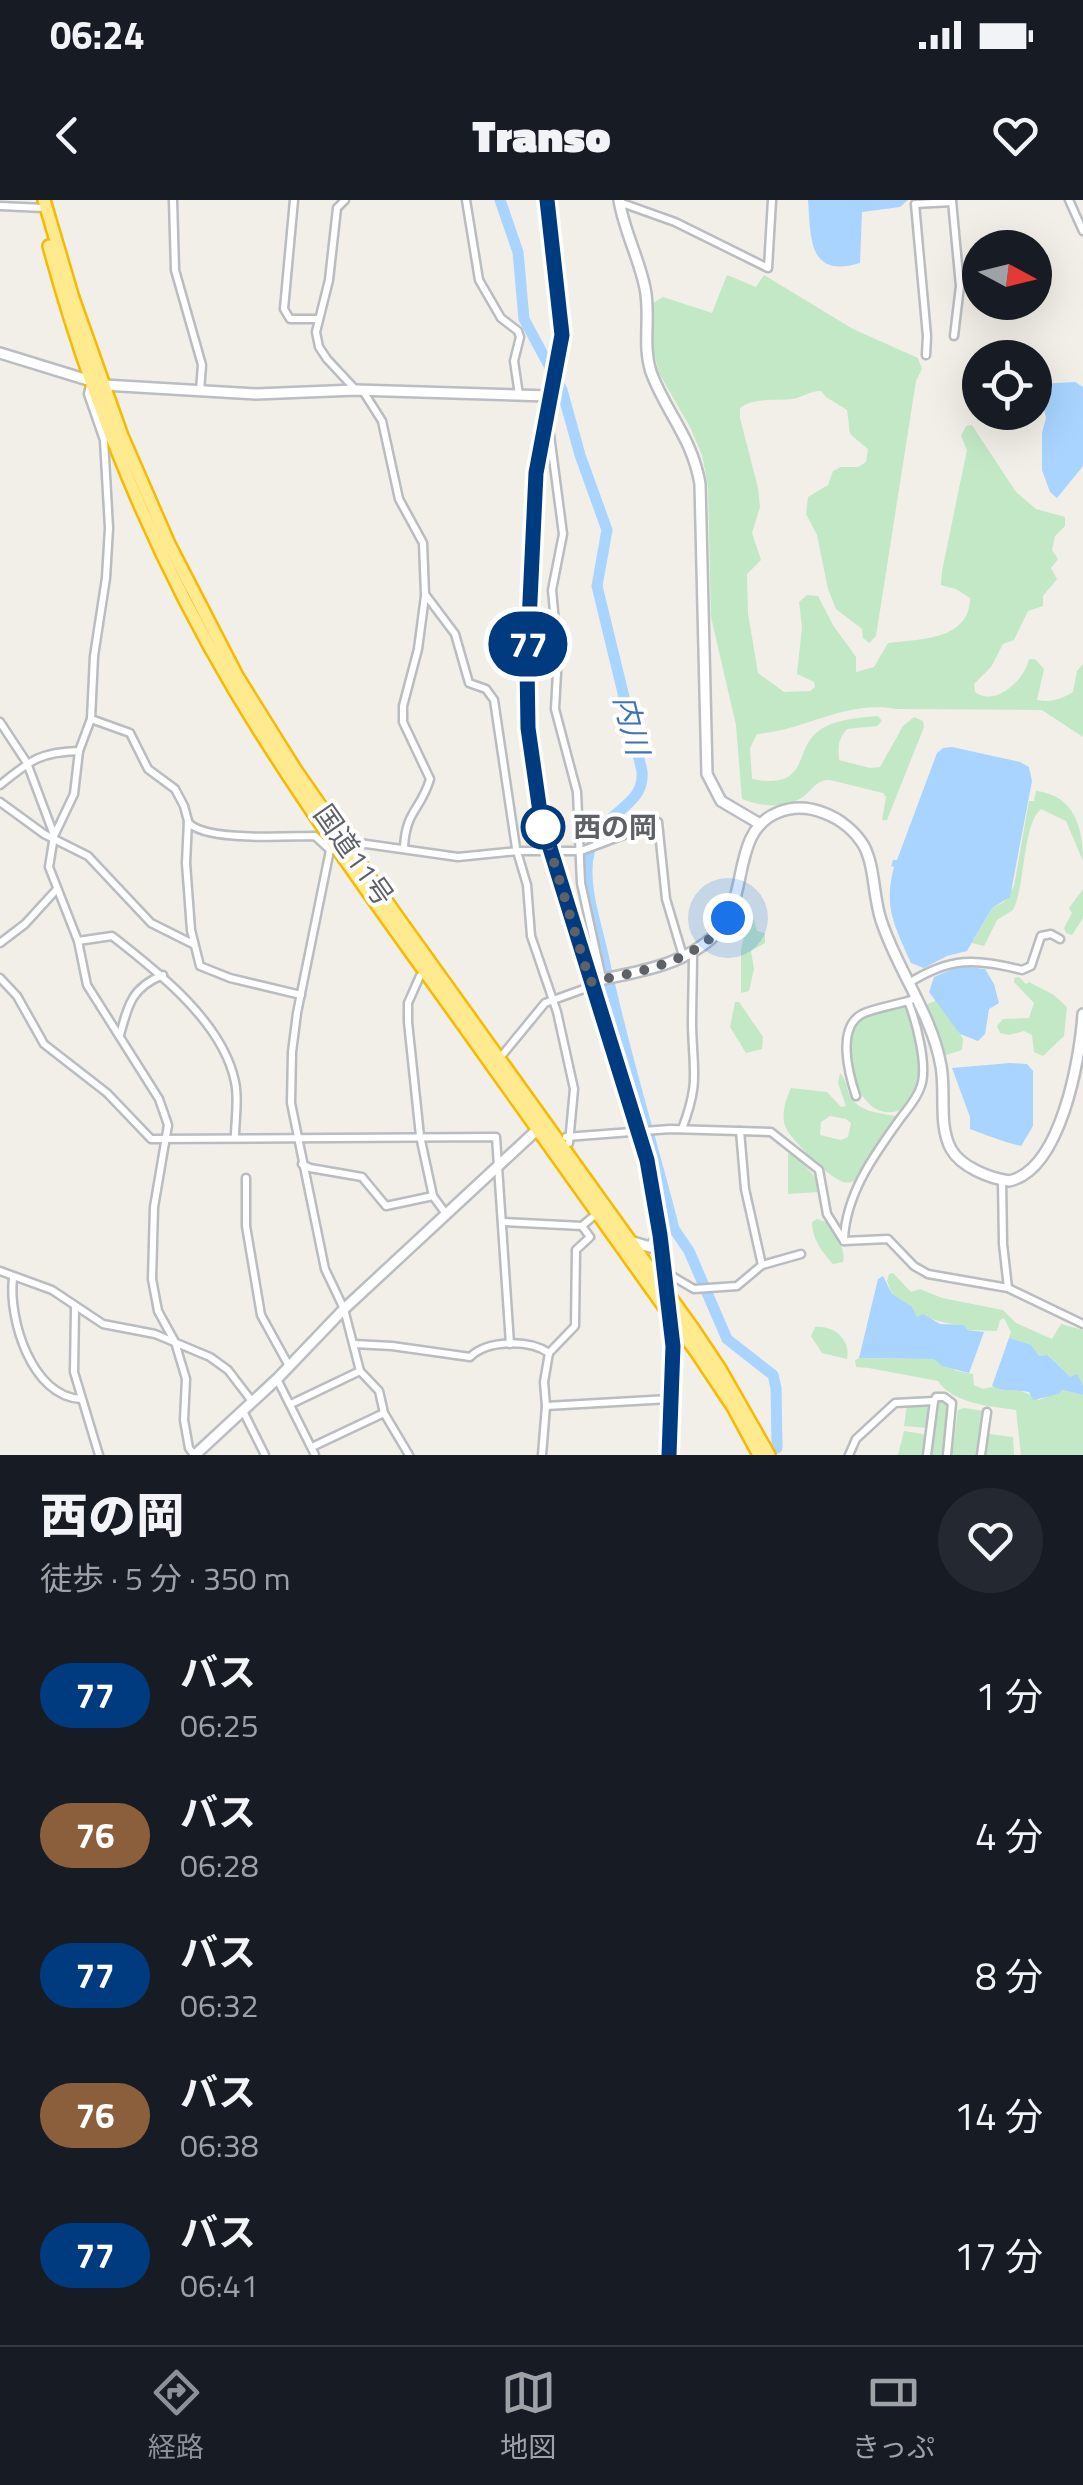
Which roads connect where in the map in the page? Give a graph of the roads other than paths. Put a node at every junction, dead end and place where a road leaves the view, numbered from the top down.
1 (174, 200) edge
2 (294, 200) edge
3 (345, 200) edge
4 (466, 200) edge
5 (547, 200) edge
6 (772, 200) edge
7 (1069, 200) edge
8 (619, 201) edge
9 (952, 201) edge
10 (41, 204) edge
11 (0, 206) edge
12 (1083, 232) edge
13 (317, 319) junction
14 (954, 336) dead end
15 (0, 353) edge
16 (926, 356) dead end
17 (90, 379) junction
18 (104, 385) junction
19 (200, 391) junction
20 (360, 391) junction
21 (519, 395) junction
22 (548, 396) junction
23 (546, 408) junction
24 (425, 594) junction
25 (91, 718) junction
26 (0, 722) edge
27 (79, 751) junction
28 (27, 763) junction
29 (0, 785) edge
30 (0, 802) edge
31 (188, 822) junction
32 (760, 824) junction
33 (54, 836) junction
34 (337, 846) junction
35 (404, 848) junction
36 (518, 851) junction
37 (584, 851) junction
38 (550, 852) junction
39 (57, 889) junction
40 (1060, 939) dead end
41 (78, 941) junction
42 (0, 943) edge
43 (194, 945) junction
44 (688, 954) junction
45 (429, 970) junction
46 (163, 975) junction
47 (0, 978) edge
48 (607, 978) junction
49 (909, 983) junction
50 (591, 984) junction
51 (301, 995) junction
52 (553, 999) junction
53 (912, 999) junction
54 (1083, 1014) edge
55 (120, 1034) junction
56 (500, 1059) junction
57 (856, 1096) dead end
58 (541, 1127) junction
59 (682, 1129) junction
60 (640, 1131) junction
61 (740, 1131) junction
62 (420, 1136) junction
63 (169, 1137) junction
64 (234, 1137) junction
65 (298, 1137) junction
66 (302, 1164) junction
67 (498, 1166) junction
68 (246, 1178) dead end
69 (1002, 1180) junction
70 (433, 1196) junction
71 (596, 1213) junction
72 (446, 1214) junction
73 (502, 1222) junction
74 (582, 1226) junction
75 (660, 1235) junction
76 (844, 1240) junction
77 (630, 1241) junction
78 (800, 1254) dead end
79 (762, 1266) junction
80 (0, 1271) edge
81 (665, 1276) junction
82 (13, 1278) junction
83 (1008, 1288) junction
84 (667, 1294) junction
85 (75, 1308) junction
86 (344, 1310) junction
87 (670, 1316) junction
88 (1083, 1324) edge
89 (175, 1342) junction
90 (354, 1344) junction
91 (510, 1344) junction
92 (549, 1353) junction
93 (673, 1353) junction
94 (697, 1354) junction
95 (289, 1366) junction
96 (360, 1371) junction
97 (277, 1379) junction
98 (81, 1399) junction
99 (668, 1399) junction
100 (251, 1400) junction
101 (934, 1401) junction
102 (291, 1404) junction
103 (546, 1406) junction
104 (242, 1409) junction
105 (987, 1412) dead end
106 (384, 1413) junction
107 (314, 1451) edge
108 (99, 1455) edge
109 (194, 1455) edge
110 (265, 1455) edge
111 (410, 1455) edge
112 (542, 1455) edge
113 (669, 1455) edge
114 (759, 1455) edge
115 (769, 1455) edge
116 (849, 1455) edge
117 (926, 1455) edge
118 (947, 1455) edge
119 (981, 1455) edge

1 - 19 street
2 - 13 street
3 - 13 street
4 - 21 street
5 - 22 street
6 - 8 street
7 - 12 street
8 - 32 street
9 - 14 street
9 - 16 street
10 - 11 street
10 - 17 highway, 国道11号
10 - 18 highway, 国道11号
13 - 20 street
15 - 17 street
17 - 18 street
17 - 25 street
17 - 34 highway, 国道11号
18 - 19 street
18 - 34 highway, 国道11号
19 - 20 street
20 - 21 street
20 - 24 street
21 - 22 street
22 - 23 street
23 - 37 street
23 - 38 street
24 - 35 street
24 - 36 street
25 - 27 street
25 - 31 street
26 - 28 street
27 - 28 street
27 - 33 street
28 - 29 street
28 - 33 street
30 - 33 street
31 - 34 street
31 - 43 street
32 - 44 street
32 - 49 street
33 - 39 street
33 - 43 street
34 - 35 street
34 - 45 highway, 国道11号
34 - 51 street
35 - 36 street
36 - 38 street
36 - 52 street
37 - 38 street
37 - 44 street
37 - 48 street
38 - 50 street
39 - 41 street
39 - 42 street
40 - 49 street
41 - 46 street
41 - 55 street
43 - 51 street
44 - 48 street
44 - 59 street
45 - 56 highway, 国道11号
45 - 58 highway, 国道11号
45 - 62 street
46 - 55 street
46 - 64 street
47 - 63 street
48 - 50 street
49 - 53 street
50 - 52 street
50 - 60 street
51 - 65 street
52 - 56 street
52 - 60 street
53 - 57 street
53 - 69 street
53 - 76 street
54 - 69 street
55 - 63 street
56 - 58 highway, 国道11号
58 - 67 street
58 - 71 highway, 国道11号
58 - 77 highway, 国道11号
59 - 60 street
59 - 61 street
60 - 75 street
61 - 76 street
61 - 79 street
62 - 65 street
62 - 67 street
62 - 70 street
63 - 64 street
63 - 89 street
64 - 65 street
65 - 66 street
66 - 70 street
66 - 86 street
67 - 72 street
67 - 73 street
68 - 95 street
69 - 83 street
70 - 72 street
71 - 74 street
71 - 87 highway, 国道11号
72 - 86 street
73 - 74 street
73 - 91 street
74 - 92 street
75 - 77 street
75 - 81 street
76 - 83 street
77 - 84 highway, 国道11号
78 - 79 street
79 - 81 street
80 - 82 street
81 - 84 street
82 - 85 street
82 - 98 street
83 - 88 street
84 - 87 street
84 - 115 highway, 国道11号
85 - 89 street
85 - 98 street
86 - 90 street
86 - 95 street
87 - 93 street
87 - 94 highway, 国道11号
89 - 100 street
89 - 109 street
90 - 91 street
90 - 96 street
91 - 92 street
92 - 103 street
93 - 94 street
93 - 99 street
94 - 114 highway, 国道11号
95 - 97 street
96 - 102 street
96 - 106 street
97 - 100 street
97 - 102 street
98 - 108 street
99 - 103 street
99 - 113 street
100 - 104 street
101 - 116 street
101 - 117 street
101 - 118 street
102 - 107 street
103 - 112 street
104 - 109 street
104 - 110 street
105 - 119 street
106 - 107 street
106 - 111 street

